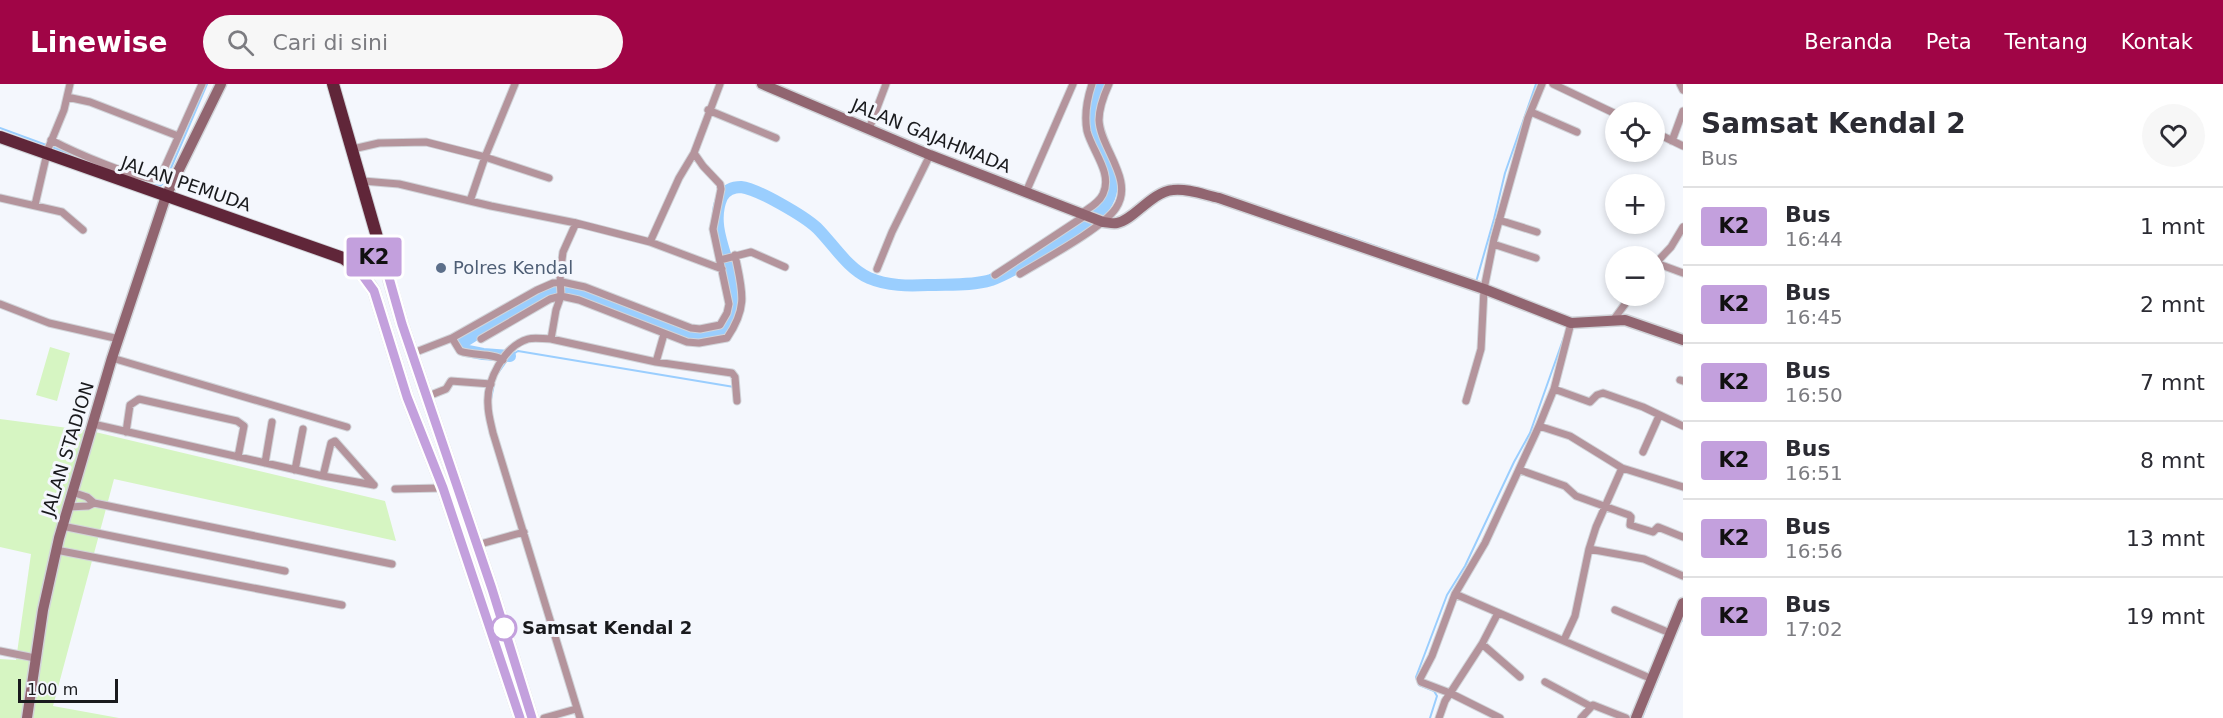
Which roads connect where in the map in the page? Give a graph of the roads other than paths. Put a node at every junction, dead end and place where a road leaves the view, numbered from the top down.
1 (70, 84) edge
2 (202, 84) edge
3 (220, 84) edge
4 (333, 84) edge
5 (515, 84) edge
6 (719, 84) edge
7 (762, 84) edge
8 (886, 84) edge
9 (1073, 84) edge
10 (1092, 84) edge
11 (1108, 84) edge
12 (1542, 84) edge
13 (1553, 84) edge
14 (1680, 84) edge
15 (1683, 90) edge
16 (67, 97) junction
17 (1605, 109) edge
18 (708, 110) junction
19 (1683, 111) edge
20 (1531, 112) junction
21 (872, 124) junction
22 (1577, 132) dead end
23 (178, 136) junction
24 (0, 137) edge
25 (776, 138) dead end
26 (1665, 138) edge
27 (1672, 141) junction
28 (1683, 146) edge
29 (49, 147) junction
30 (353, 148) junction
31 (694, 153) junction
32 (930, 155) junction
33 (486, 157) junction
34 (549, 178) dead end
35 (363, 181) junction
36 (1029, 187) junction
37 (166, 196) junction
38 (0, 198) edge
39 (470, 201) junction
40 (35, 205) junction
41 (1097, 216) junction
42 (1499, 220) junction
43 (576, 223) junction
44 (1683, 227) edge
45 (83, 230) dead end
46 (1537, 232) dead end
47 (650, 242) junction
48 (1492, 244) junction
49 (382, 253) junction
50 (1665, 254) edge
51 (733, 256) junction
52 (1536, 258) dead end
53 (721, 260) junction
54 (785, 267) dead end
55 (1665, 267) edge
56 (358, 269) junction
57 (722, 269) junction
58 (878, 269) dead end
59 (1683, 273) edge
60 (1020, 274) dead end
61 (995, 275) dead end
62 (562, 289) junction
63 (1484, 289) junction
64 (0, 304) edge
65 (1624, 306) edge
66 (1616, 319) junction
67 (720, 326) junction
68 (1570, 327) junction
69 (664, 334) junction
70 (727, 336) junction
71 (119, 339) junction
72 (481, 339) dead end
73 (551, 339) junction
74 (453, 340) junction
75 (1683, 340) edge
76 (416, 357) junction
77 (505, 357) junction
78 (112, 358) junction
79 (656, 362) junction
80 (491, 384) junction
81 (1554, 388) junction
82 (428, 390) junction
83 (737, 401) dead end
84 (1466, 401) dead end
85 (1659, 416) junction
86 (272, 422) dead end
87 (93, 424) junction
88 (1539, 426) junction
89 (1683, 426) edge
90 (347, 427) dead end
91 (303, 429) dead end
92 (126, 432) junction
93 (1643, 452) dead end
94 (238, 457) junction
95 (265, 463) junction
96 (1622, 468) junction
97 (295, 470) junction
98 (1520, 470) junction
99 (323, 476) junction
100 (1683, 487) edge
101 (443, 488) junction
102 (395, 489) dead end
103 (72, 492) junction
104 (94, 503) junction
105 (68, 507) junction
106 (1604, 507) junction
107 (62, 526) junction
108 (524, 532) junction
109 (1683, 537) edge
110 (477, 545) junction
111 (1589, 549) junction
112 (56, 550) junction
113 (392, 564) dead end
114 (285, 571) dead end
115 (1683, 576) edge
116 (1455, 594) junction
117 (1683, 603) edge
118 (342, 605) dead end
119 (1614, 610) dead end
120 (1498, 613) junction
121 (1670, 633) junction
122 (1564, 640) junction
123 (1482, 644) junction
124 (0, 651) edge
125 (35, 658) junction
126 (1520, 677) dead end
127 (1652, 679) junction
128 (1545, 682) dead end
129 (1450, 693) junction
130 (1590, 706) junction
131 (576, 709) junction
132 (27, 718) edge
133 (520, 718) edge
134 (532, 718) edge
135 (544, 718) edge
136 (580, 718) edge
137 (1439, 718) edge
138 (1500, 718) edge
139 (1581, 718) edge
140 (1626, 718) edge
141 (1636, 718) edge

1 - 16 street
2 - 23 street
3 - 37 street, JALAN STADION
4 - 30 highway
5 - 33 street
6 - 18 street
7 - 21 street, JALAN GAJAHMADA
8 - 21 street
9 - 36 street
10 - 41 street
11 - 41 street
12 - 20 street
13 - 17 street
14 - 15 street
16 - 23 street
16 - 29 street
18 - 25 street
18 - 31 street
19 - 27 street
20 - 22 street
20 - 42 street
21 - 32 street, JALAN GAJAHMADA
23 - 29 street
24 - 29 highway, JALAN PEMUDA
26 - 27 street
27 - 28 street
29 - 37 highway, JALAN PEMUDA
29 - 40 street
30 - 33 street
30 - 35 highway
31 - 47 street
31 - 53 street
32 - 36 street, JALAN GAJAHMADA
32 - 58 street
33 - 34 street
33 - 39 street
35 - 39 street
35 - 49 highway
36 - 41 street, JALAN GAJAHMADA
37 - 56 highway, JALAN PEMUDA
37 - 71 street, JALAN STADION
38 - 40 street
39 - 43 street
40 - 45 street
41 - 60 street
41 - 61 street
41 - 63 street
42 - 46 street
42 - 48 street
43 - 47 street
43 - 62 street
44 - 50 street
47 - 57 street
48 - 52 street
48 - 63 street
49 - 56 highway
49 - 76 highway
51 - 53 street
51 - 54 street
51 - 70 street
53 - 57 street
55 - 59 street
56 - 101 highway
57 - 67 street
62 - 67 street
62 - 69 street
62 - 72 street
62 - 73 street
62 - 74 street
63 - 68 street
63 - 84 street
64 - 71 street
65 - 66 street
66 - 68 street
66 - 75 street
67 - 70 street
68 - 81 street
69 - 70 street
69 - 79 street
71 - 78 street, JALAN STADION
73 - 77 street
73 - 79 street
74 - 76 street
74 - 77 street
76 - 82 highway
77 - 80 street
78 - 87 street, JALAN STADION
78 - 90 street
79 - 83 street
80 - 82 street
80 - 108 street
81 - 85 street
81 - 88 street
82 - 110 highway
85 - 89 street
85 - 93 street
86 - 95 street
87 - 92 street
87 - 103 street, JALAN STADION
88 - 96 street
88 - 98 street
91 - 97 street
92 - 94 street
92 - 94 street
94 - 95 street
95 - 97 street
96 - 100 street
96 - 106 street
97 - 99 street
98 - 106 street
98 - 116 street
99 - 99 street
101 - 102 street
101 - 133 highway
103 - 104 street
103 - 105 street, JALAN STADION
104 - 105 street
104 - 113 street
105 - 107 street, JALAN STADION
106 - 109 street
106 - 111 street
107 - 112 street, JALAN STADION
107 - 114 street
108 - 110 street
108 - 131 street
110 - 134 highway
111 - 115 street
111 - 122 street
112 - 118 street
112 - 125 street, JALAN STADION
116 - 120 street
116 - 129 street
117 - 121 street
119 - 121 street
120 - 122 street
120 - 123 street
121 - 127 street
122 - 127 street
123 - 126 street
123 - 129 street
124 - 125 street
125 - 132 street, JALAN STADION
127 - 141 street
128 - 130 street
129 - 137 street
129 - 138 street
130 - 139 street
130 - 140 street
131 - 135 street
131 - 136 street

